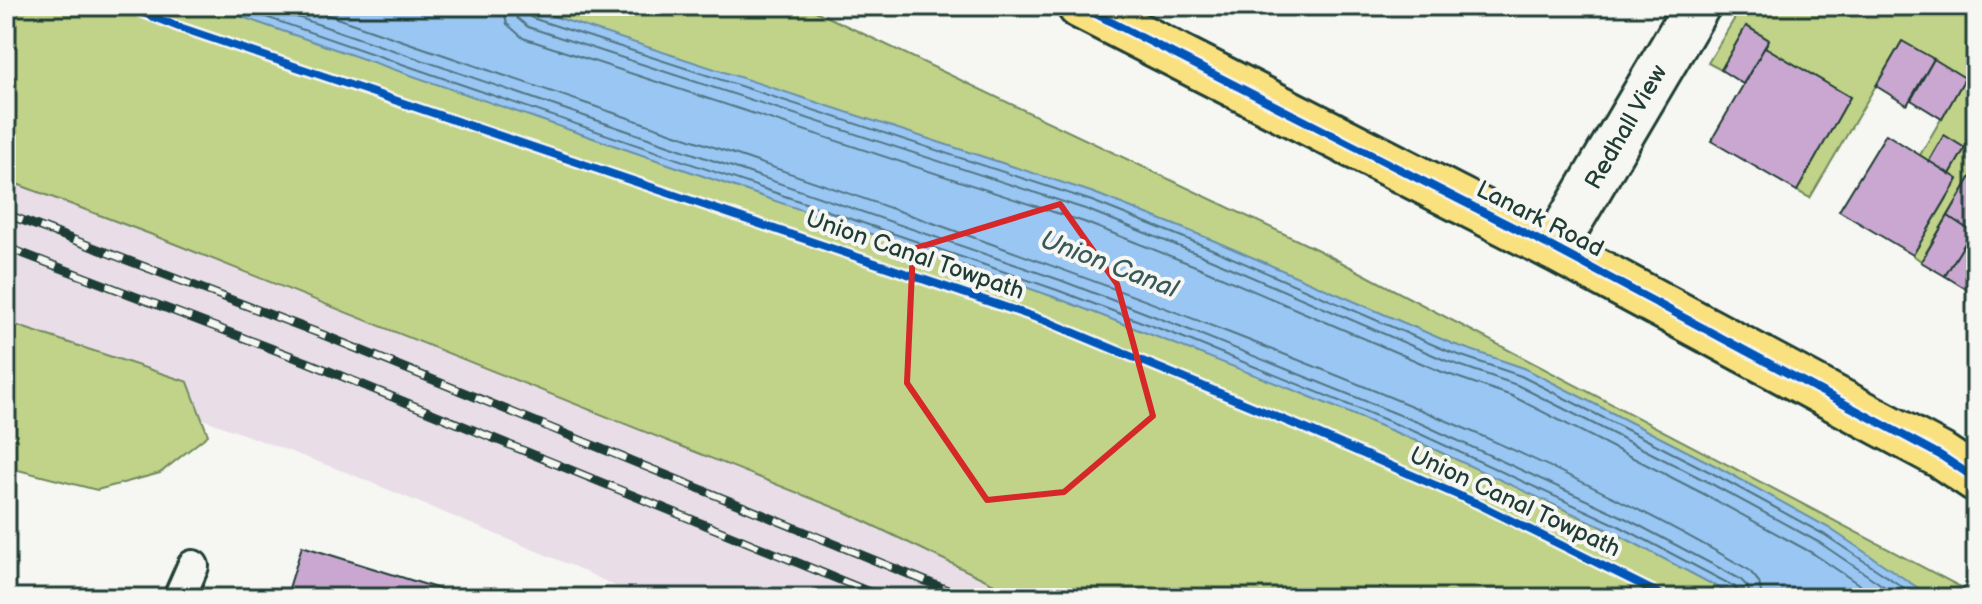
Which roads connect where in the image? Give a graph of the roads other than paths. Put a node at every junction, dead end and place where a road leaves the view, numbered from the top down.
1 (1080, 6) edge
2 (1697, 6) edge
3 (1554, 248) junction
4 (1976, 479) edge
5 (193, 566) dead end
6 (179, 598) edge

1 - 3 main road, Lanark Road
2 - 3 street, Redhall View
3 - 4 main road, Lanark Road
5 - 6 lane

